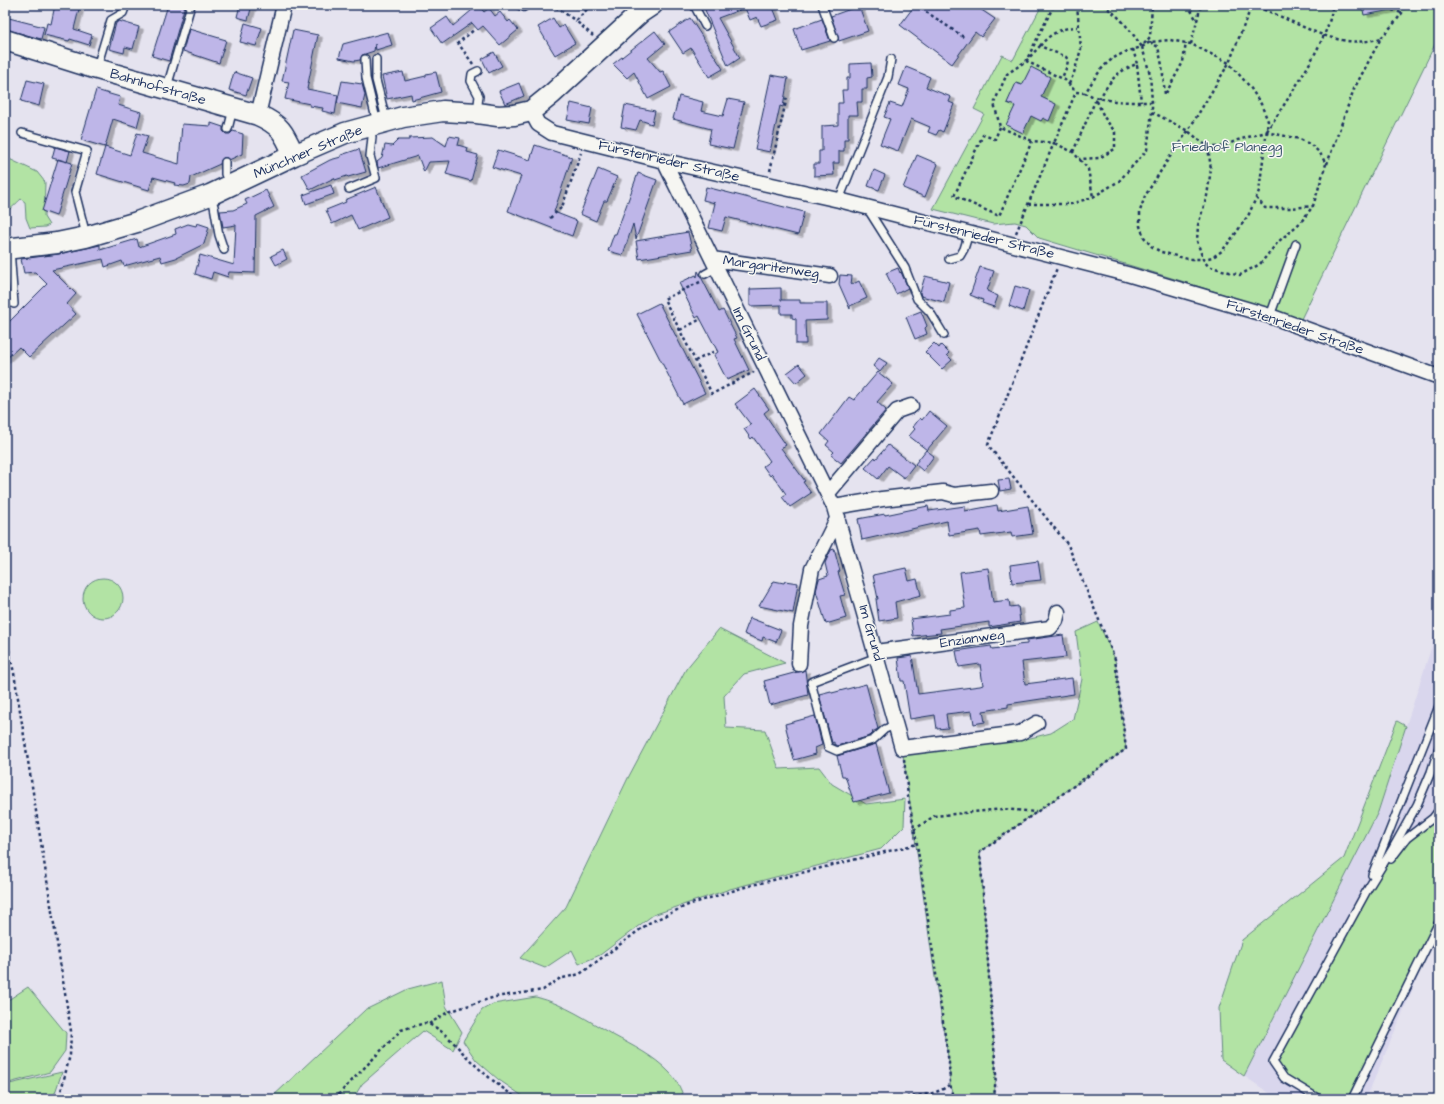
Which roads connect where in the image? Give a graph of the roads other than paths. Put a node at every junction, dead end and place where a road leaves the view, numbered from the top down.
1 (126, 5) edge
2 (191, 5) edge
3 (284, 5) edge
4 (519, 5) edge
5 (525, 5) edge
6 (652, 5) edge
7 (694, 5) edge
8 (822, 5) edge
9 (705, 26) dead end
10 (834, 38) dead end
11 (5, 40) edge
12 (365, 59) dead end
13 (376, 59) dead end
14 (891, 59) dead end
15 (97, 69) junction
16 (478, 71) road end
17 (166, 89) junction
18 (233, 108) junction
19 (531, 111) junction
20 (476, 113) junction
21 (258, 115) junction
22 (378, 124) junction
23 (228, 129) dead end
24 (22, 133) dead end
25 (294, 154) junction
26 (664, 161) junction
27 (225, 162) dead end
28 (229, 186) junction
29 (349, 189) dead end
30 (210, 195) junction
31 (839, 200) junction
32 (866, 206) junction
33 (969, 233) junction
34 (86, 237) junction
35 (1296, 244) dead end
36 (8, 249) edge
37 (224, 250) dead end
38 (950, 259) dead end
39 (713, 269) junction
40 (830, 276) dead end
41 (14, 304) dead end
42 (1270, 316) junction
43 (944, 335) dead end
44 (1439, 377) edge
45 (911, 406) dead end
46 (991, 491) dead end
47 (828, 493) junction
48 (836, 512) junction
49 (1058, 612) dead end
50 (877, 654) junction
51 (799, 664) dead end
52 (1439, 706) edge
53 (1036, 723) dead end
54 (896, 725) junction
55 (1439, 747) edge
56 (1439, 810) edge
57 (1366, 892) junction
58 (1439, 922) edge
59 (1319, 1099) edge
60 (1352, 1099) edge

1 - 15 lane
2 - 17 lane
3 - 21 street
4 - 5 lane
6 - 19 main road, Münchner Straße
7 - 9 lane
8 - 10 lane
11 - 15 main road, Bahnhofstraße
12 - 22 lane
13 - 22 lane
14 - 31 lane
15 - 17 main road, Bahnhofstraße
16 - 20 lane
17 - 18 main road, Bahnhofstraße
18 - 21 main road, Bahnhofstraße
18 - 23 lane
19 - 20 main road, Münchner Straße
19 - 26 street, Fürstenrieder Straße
20 - 22 main road, Münchner Straße
21 - 25 main road, Bahnhofstraße
22 - 25 main road, Münchner Straße
22 - 29 lane
24 - 34 lane
25 - 28 main road, Münchner Straße
26 - 31 street, Fürstenrieder Straße
26 - 39 street, Im Grund
27 - 28 lane
28 - 30 main road, Münchner Straße
30 - 34 main road, Münchner Straße
30 - 37 lane
31 - 32 street, Fürstenrieder Straße
32 - 33 street, Fürstenrieder Straße
32 - 43 lane
33 - 38 lane
33 - 42 street, Fürstenrieder Straße
34 - 36 main road, Münchner Straße
35 - 42 lane
36 - 41 lane
39 - 40 street, Margaritenweg
39 - 47 street, Im Grund
42 - 44 street, Fürstenrieder Straße
45 - 47 street
46 - 48 street
47 - 48 street, Im Grund
48 - 50 street, Im Grund
48 - 51 street
49 - 50 street, Enzianweg
50 - 54 street, Im Grund
50 - 54 lane
52 - 57 lane
53 - 54 street, Im Grund
55 - 57 lane
56 - 57 lane
57 - 59 lane
58 - 60 lane

